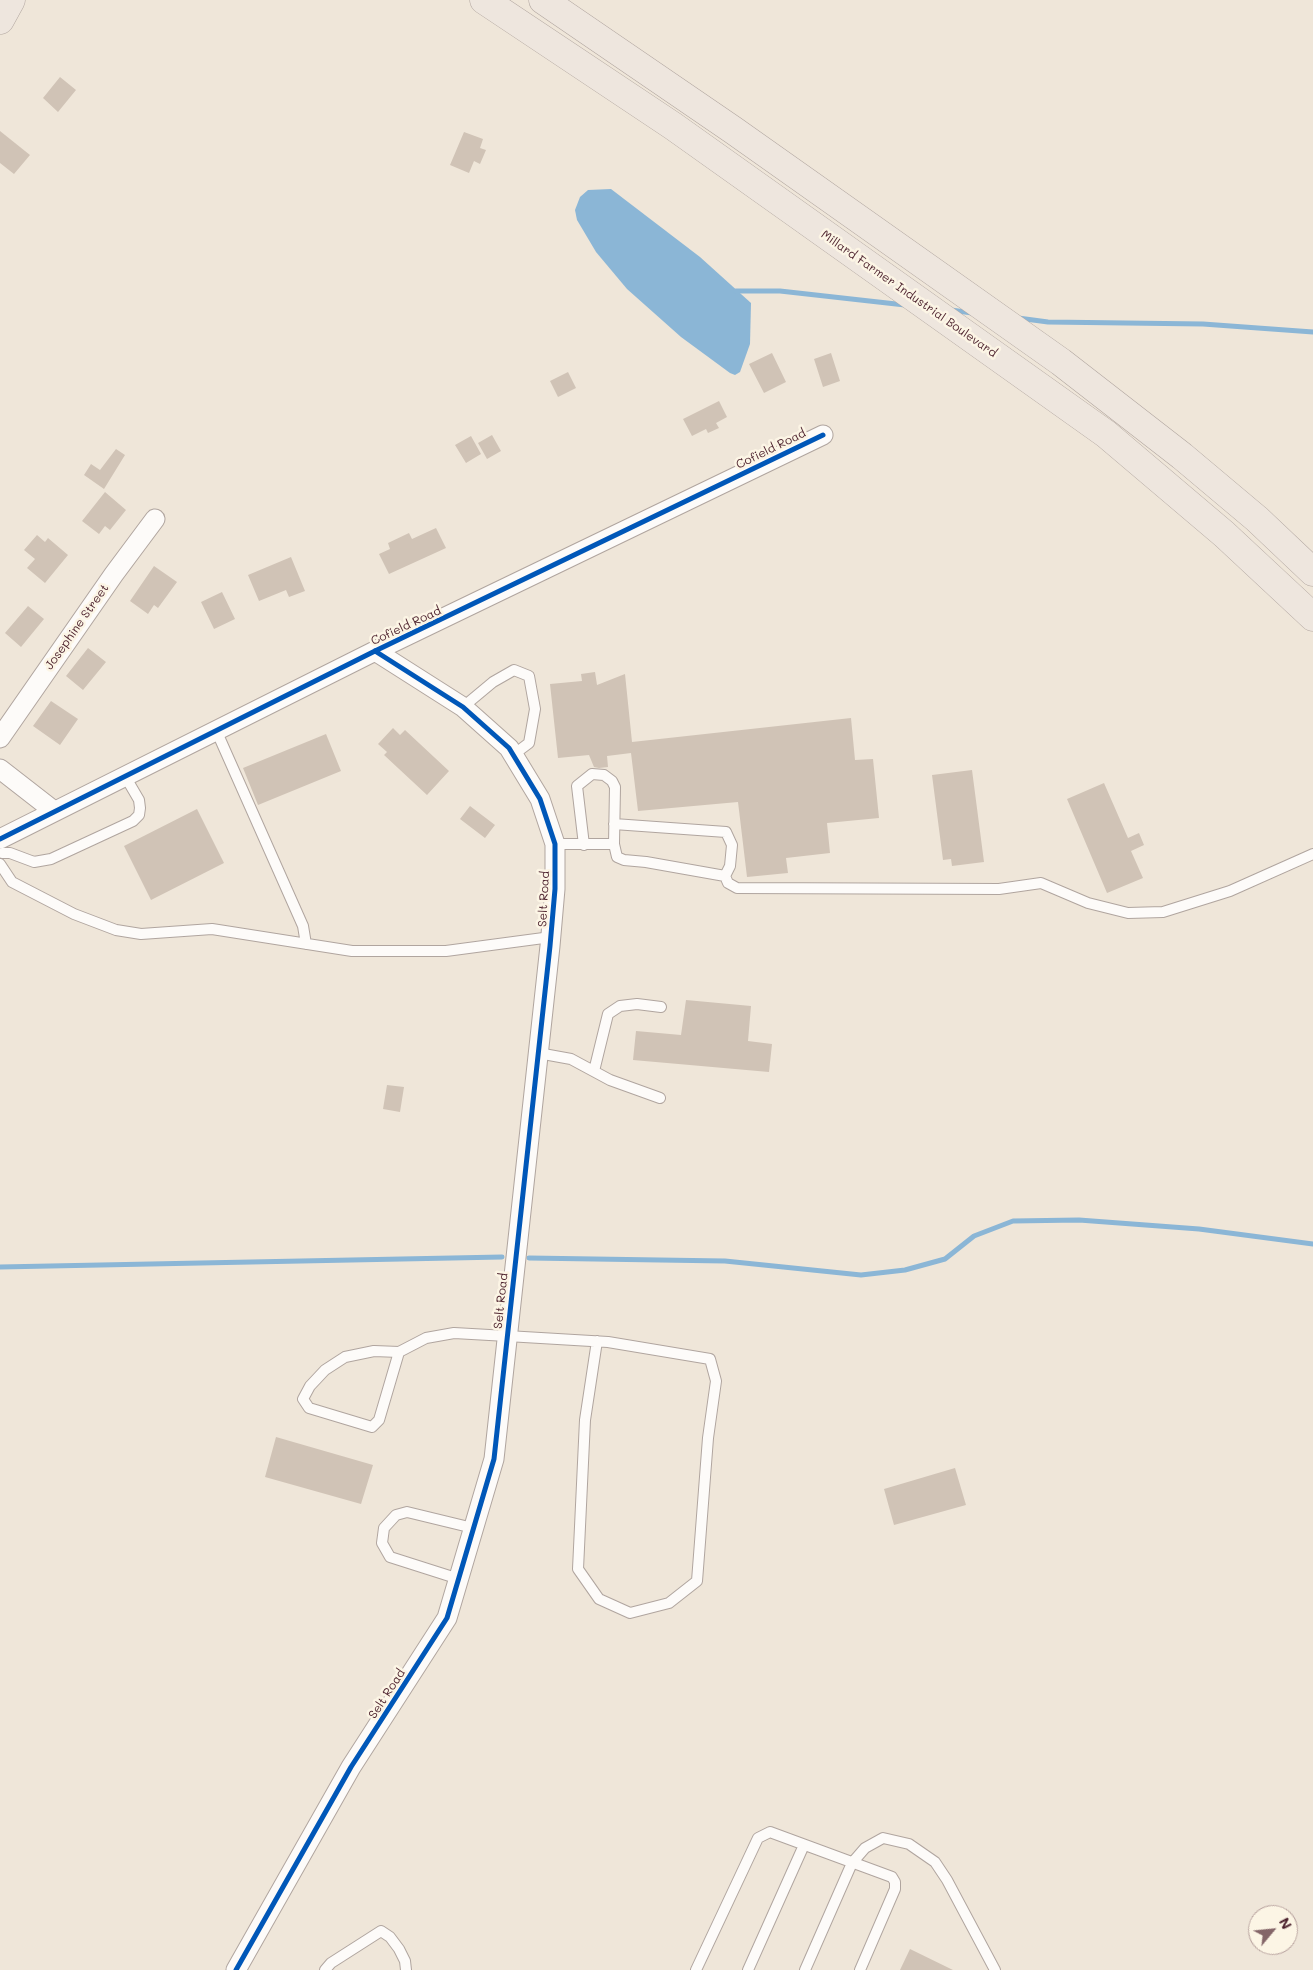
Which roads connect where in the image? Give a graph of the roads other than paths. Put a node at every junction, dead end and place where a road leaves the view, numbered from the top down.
1 (11, 0) edge
2 (484, 0) edge
3 (543, 0) edge
4 (0, 20) edge
5 (823, 435) dead end
6 (156, 519) dead end
7 (1313, 572) edge
8 (1313, 617) edge
9 (375, 651) junction
10 (463, 707) junction
11 (216, 730) junction
12 (0, 738) edge
13 (513, 755) junction
14 (0, 769) edge
15 (125, 776) junction
16 (54, 811) junction
17 (614, 824) junction
18 (555, 844) junction
19 (614, 844) junction
20 (584, 845) junction
21 (1, 850) edge
22 (1313, 854) edge
23 (0, 864) edge
24 (726, 876) junction
25 (551, 937) junction
26 (306, 944) junction
27 (661, 1007) dead end
28 (538, 1053) junction
29 (594, 1071) junction
30 (660, 1098) dead end
31 (507, 1336) junction
32 (597, 1341) junction
33 (399, 1352) junction
34 (473, 1528) junction
35 (459, 1579) junction
36 (804, 1845) junction
37 (852, 1863) junction
38 (236, 1970) edge
39 (325, 1970) edge
40 (406, 1970) edge
41 (696, 1970) edge
42 (748, 1970) edge
43 (804, 1970) edge
44 (860, 1970) edge
45 (995, 1970) edge

1 - 4 main road
2 - 8 main road, Millard Farmer Industrial Boulevard
3 - 7 main road
5 - 9 street, Cofield Road
6 - 12 street, Josephine Street
9 - 10 street, Selt Road
9 - 11 street, Cofield Road
10 - 13 street, Selt Road
10 - 13 lane
11 - 15 street, Cofield Road
11 - 26 lane
13 - 18 street, Selt Road
14 - 16 street
15 - 16 street, Cofield Road
15 - 21 lane
16 - 21 street, Cofield Road
17 - 19 lane
17 - 20 lane
17 - 24 lane
18 - 20 lane
18 - 25 street, Selt Road
19 - 20 lane
19 - 24 lane
22 - 24 lane
23 - 26 lane
25 - 26 lane
25 - 28 street, Selt Road
27 - 29 lane
28 - 29 lane
28 - 31 street, Selt Road
29 - 30 lane
31 - 32 lane
31 - 33 lane
31 - 34 street, Selt Road
32 - 32 lane
33 - 33 lane
34 - 35 street, Selt Road
34 - 35 lane
35 - 38 street, Selt Road
36 - 37 lane
36 - 41 lane
36 - 42 lane
37 - 43 lane
37 - 44 lane
37 - 45 lane
39 - 40 lane

